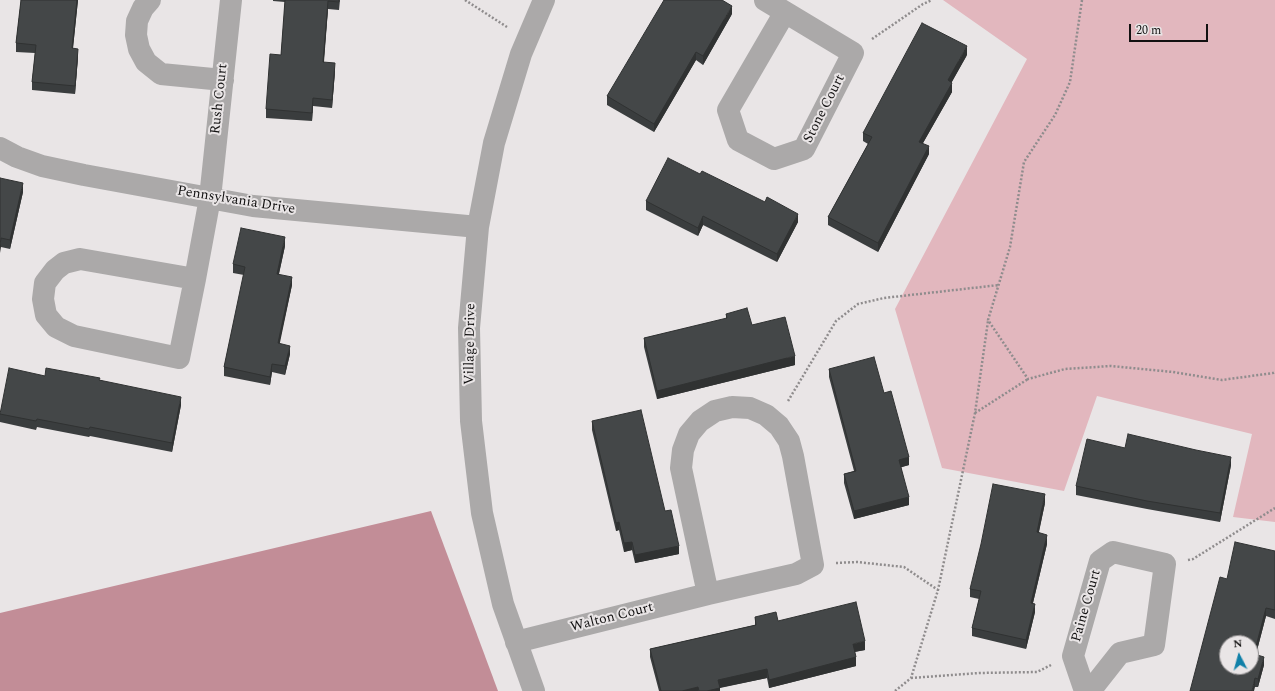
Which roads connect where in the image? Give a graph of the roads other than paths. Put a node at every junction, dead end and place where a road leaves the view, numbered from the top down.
1 (150, 0) edge
2 (231, 0) edge
3 (544, 0) edge
4 (765, 0) edge
5 (785, 12) junction
6 (222, 80) junction
7 (0, 148) edge
8 (210, 198) junction
9 (478, 227) junction
10 (194, 279) junction
11 (708, 594) junction
12 (516, 642) junction
13 (534, 691) edge
14 (1085, 691) edge
15 (1090, 691) edge

1 - 6 street
2 - 6 street, Rush Court
3 - 9 street, Village Drive
4 - 5 street
5 - 5 street, Stone Court
6 - 8 street, Rush Court
7 - 8 street, Pennsylvania Drive
8 - 9 street, Pennsylvania Drive
8 - 10 street, Rush Court
9 - 12 street, Village Drive
10 - 10 street, Rush Court
11 - 11 street, Walton Court
11 - 12 street, Walton Court
12 - 13 street, Village Drive
14 - 15 street, Paine Court

